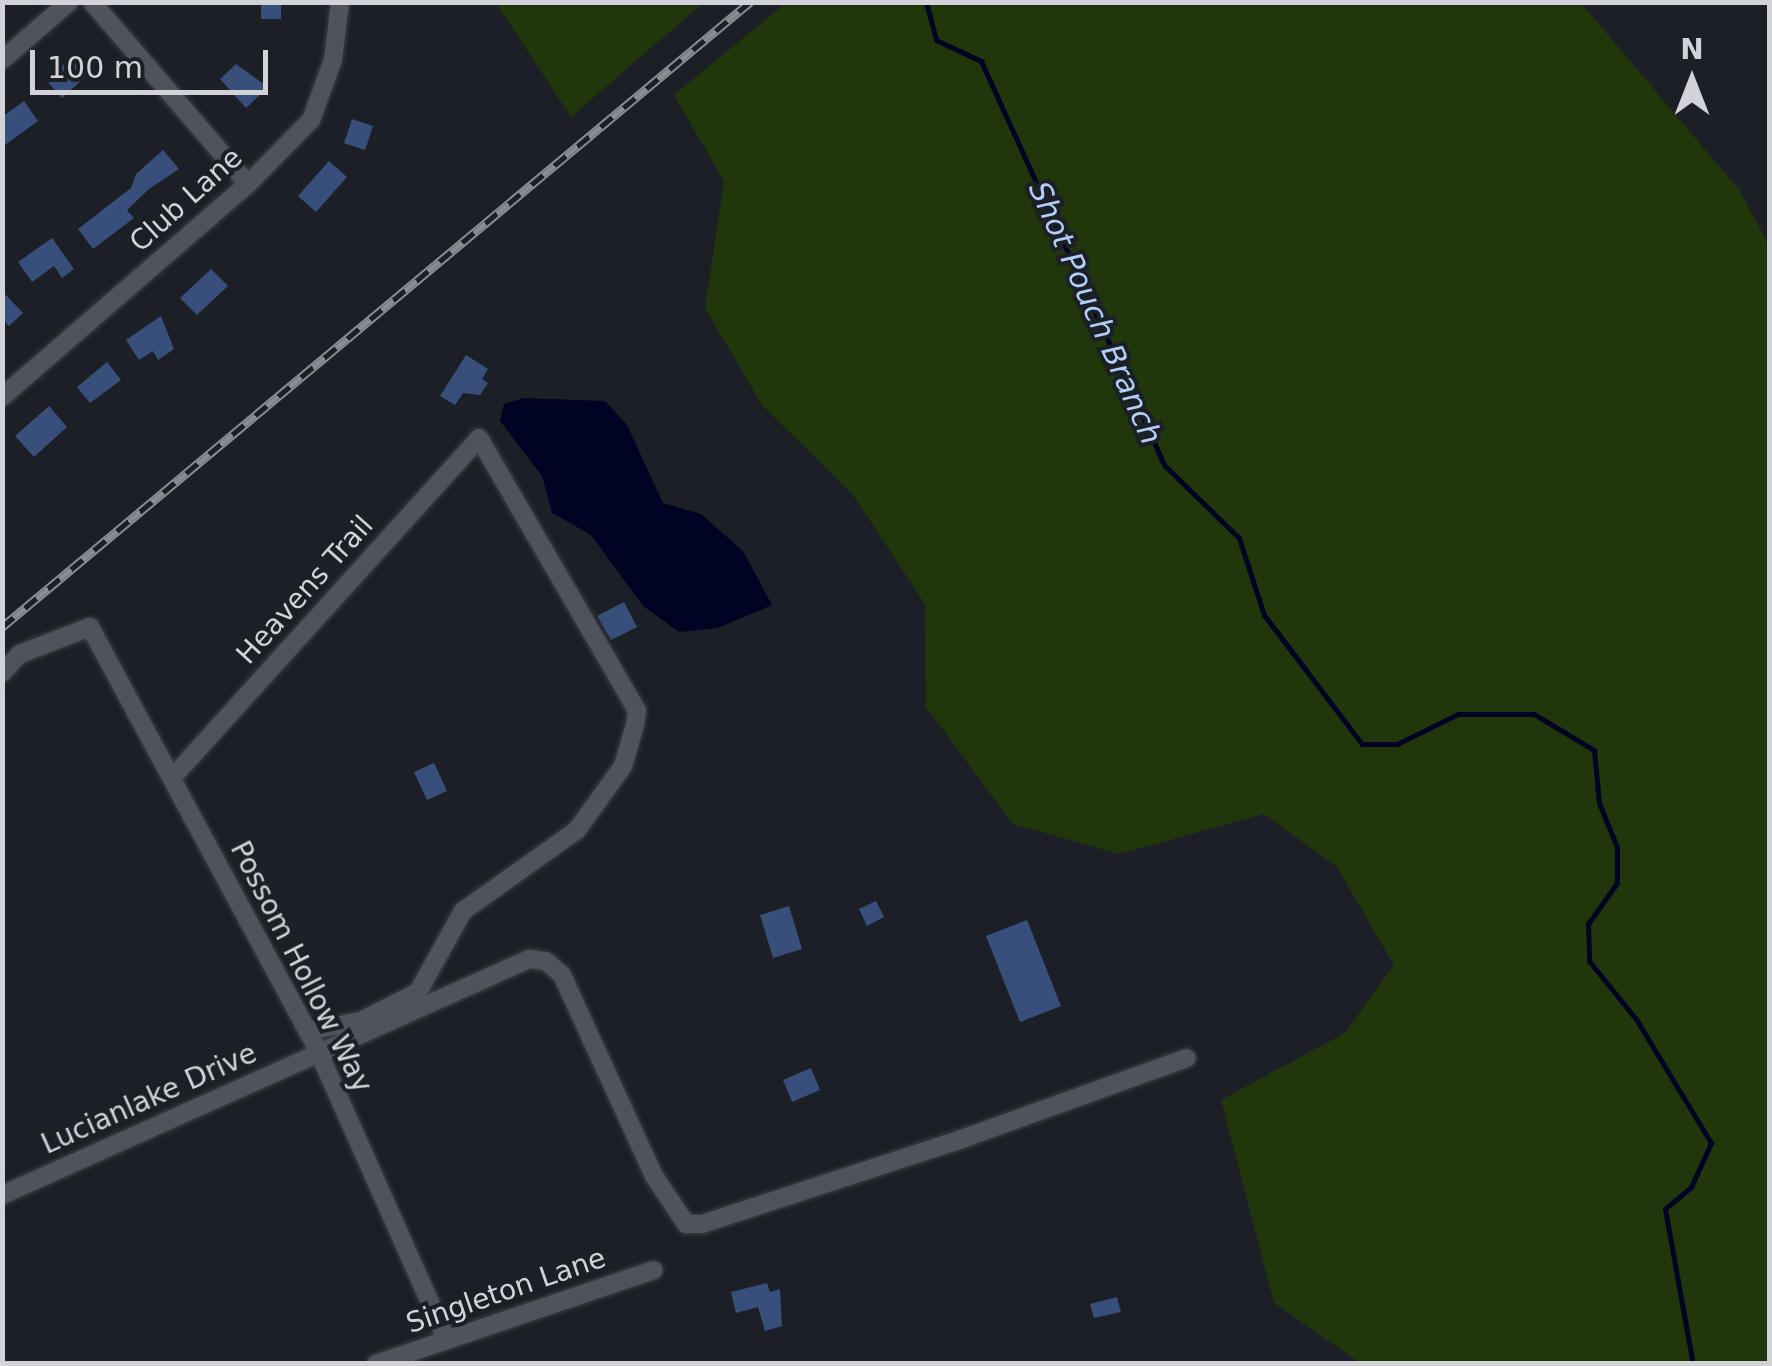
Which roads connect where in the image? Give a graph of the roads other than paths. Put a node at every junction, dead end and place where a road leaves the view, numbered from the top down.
1 (69, 2) edge
2 (92, 2) edge
3 (340, 2) edge
4 (2, 60) edge
5 (248, 184) junction
6 (2, 398) edge
7 (2, 674) edge
8 (172, 778) junction
9 (307, 1031) junction
10 (318, 1053) junction
11 (1187, 1058) dead end
12 (2, 1195) edge
13 (654, 1270) dead end
14 (447, 1340) junction
15 (376, 1364) edge

1 - 4 street
2 - 5 street
3 - 5 street, Club Lane
5 - 6 street, Club Lane
7 - 8 street, Possom Hollow Way
8 - 9 street, Possom Hollow Way
8 - 9 street, Heavens Trail
9 - 10 street, Possom Hollow Way
10 - 11 street, Lucianlake Drive
10 - 12 street, Lucianlake Drive
10 - 14 street, Possom Hollow Way
13 - 14 street, Singleton Lane
14 - 15 street, Singleton Lane

